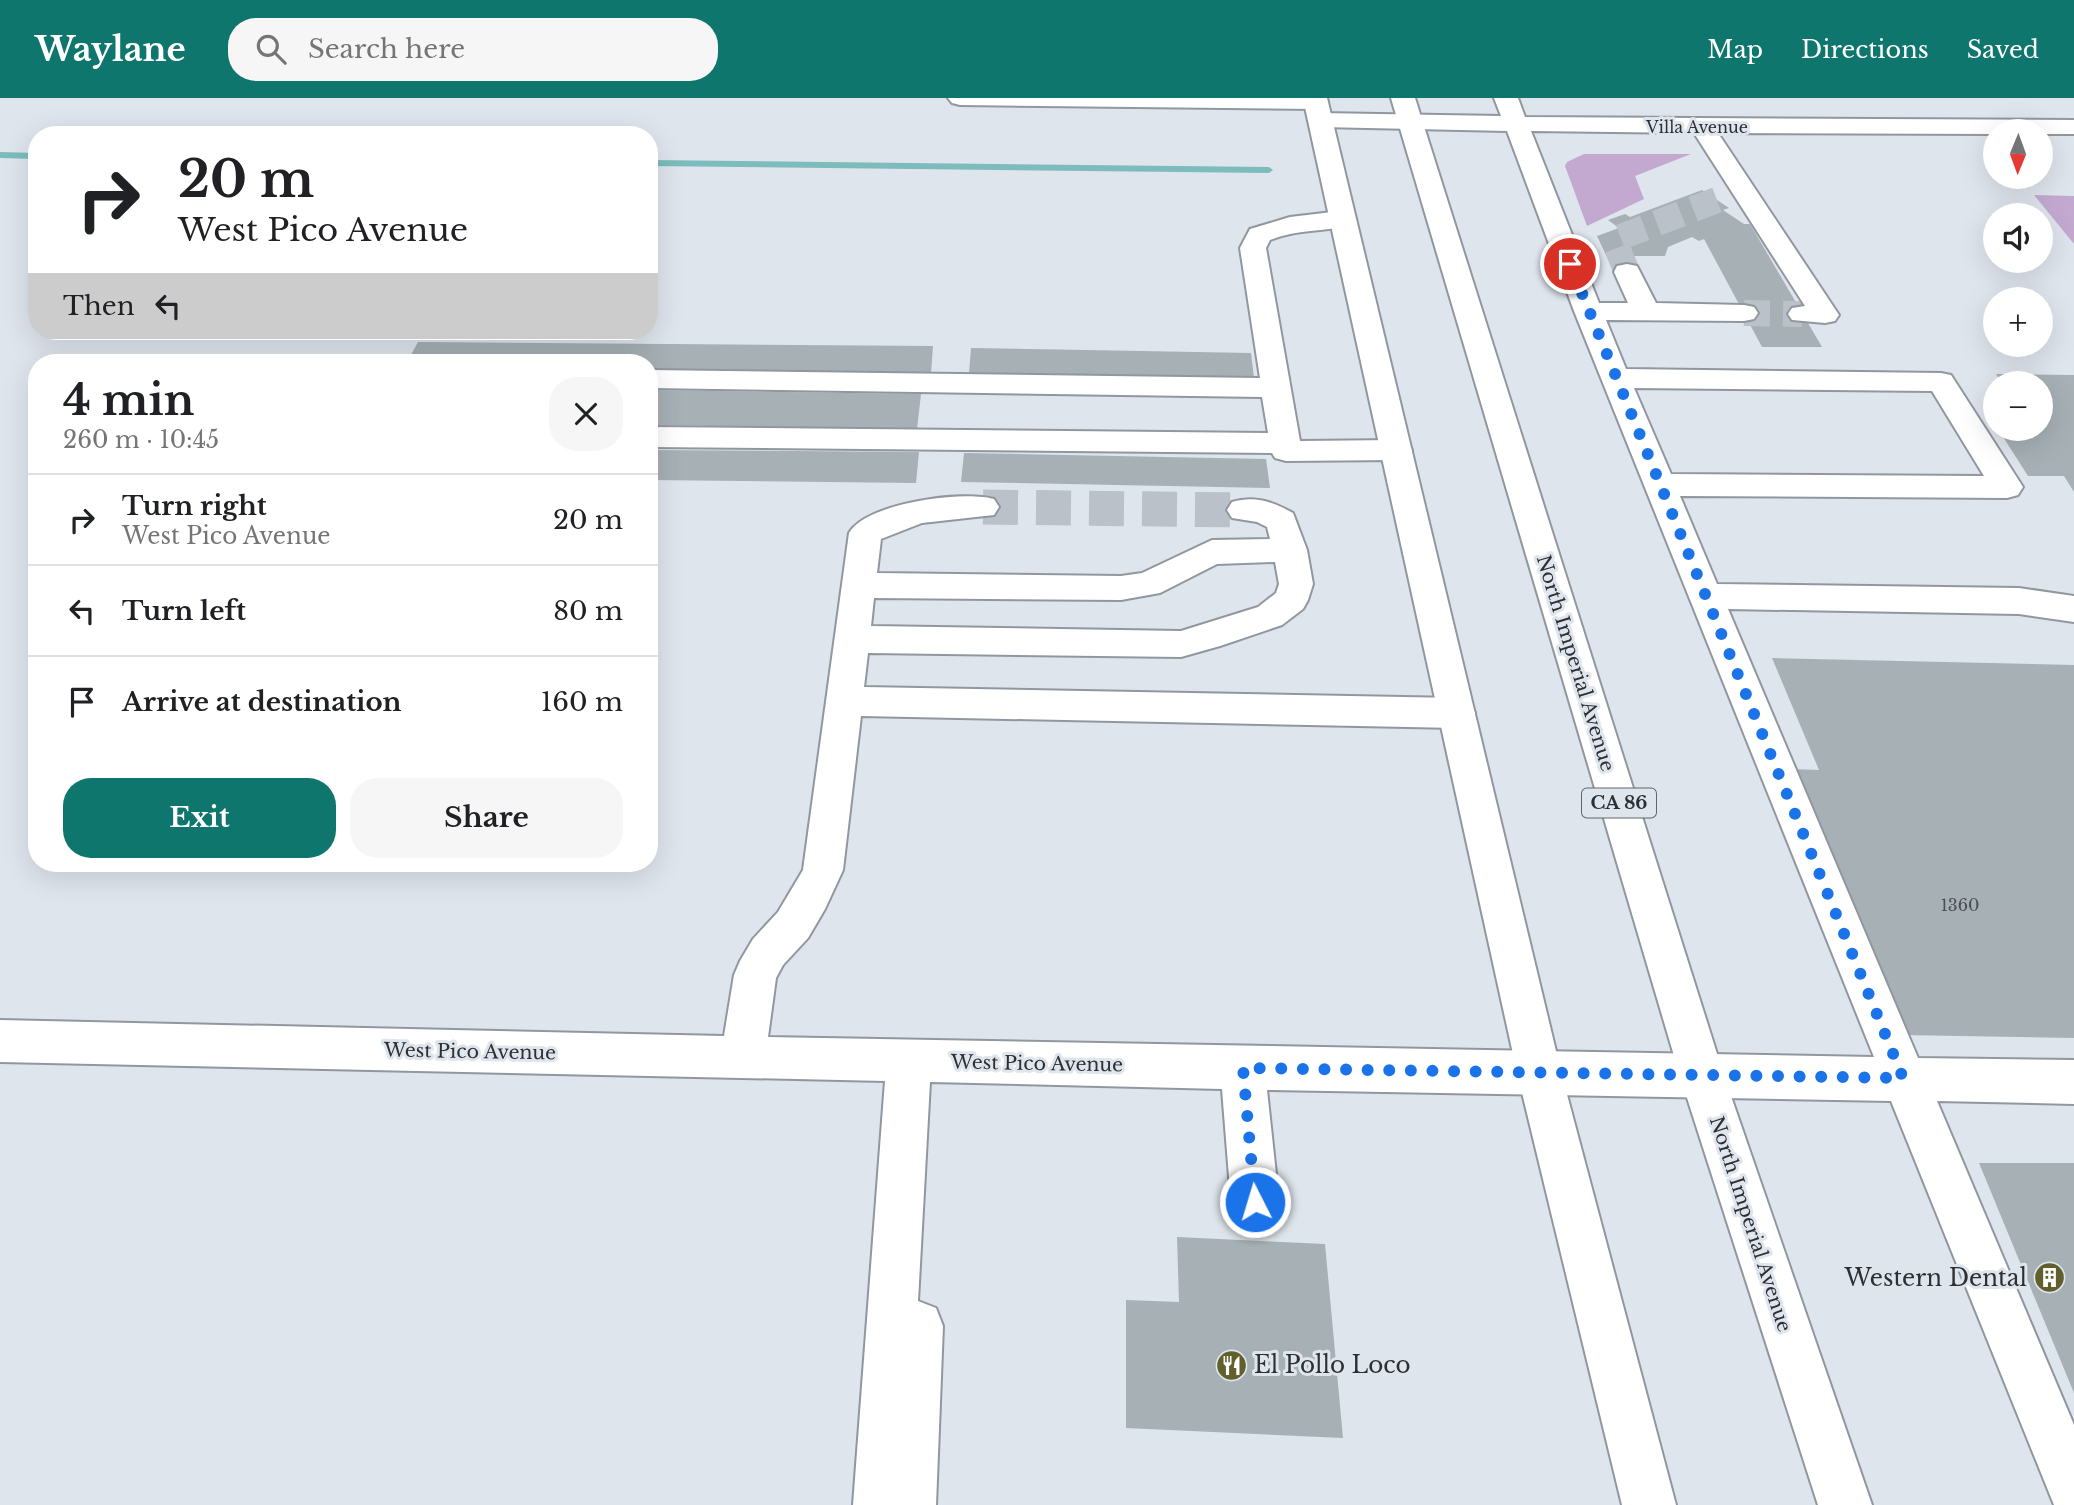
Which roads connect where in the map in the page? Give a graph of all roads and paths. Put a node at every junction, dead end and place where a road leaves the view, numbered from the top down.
1 (960, 98) edge
2 (1506, 98) edge
3 (1317, 107) edge
4 (1407, 110) edge
5 (1516, 124) junction
6 (1702, 127) junction
7 (2074, 127) edge
8 (1746, 191) junction
9 (1717, 200) tunnel mouth
10 (1343, 220) junction
11 (1627, 272) tunnel mouth
12 (1588, 311) junction
13 (1646, 312) junction
14 (1744, 313) tunnel mouth
15 (1802, 314) tunnel mouth
16 (658, 379) edge
17 (1616, 379) junction
18 (1276, 388) junction
19 (658, 437) edge
20 (1285, 443) junction
21 (1396, 450) junction
22 (1660, 485) junction
23 (983, 507) tunnel mouth
24 (1243, 510) tunnel mouth
25 (1290, 550) junction
26 (858, 585) junction
27 (1706, 596) junction
28 (2074, 609) edge
29 (850, 639) junction
30 (843, 701) junction
31 (1457, 713) junction
32 (0, 1041) edge
33 (743, 1057) junction
34 (909, 1060) junction
35 (1243, 1068) junction
36 (1539, 1072) junction
37 (1702, 1076) junction
38 (1903, 1078) junction
39 (2074, 1082) edge
40 (1255, 1202) dead end
41 (921, 1261) dead end
42 (2074, 1489) edge
43 (880, 1505) edge
44 (909, 1505) edge
45 (1649, 1505) edge
46 (1845, 1505) edge

1 - 3 main road, Villa Avenue
2 - 5 main road
3 - 4 main road, Villa Avenue
3 - 10 main road
4 - 5 main road, Villa Avenue
4 - 37 main road, North Imperial Avenue / CA 86
5 - 6 main road, Villa Avenue
5 - 12 main road
6 - 7 main road, Villa Avenue
6 - 8 main road
8 - 9 main road
8 - 15 main road
10 - 18 main road
10 - 21 main road
11 - 13 main road
12 - 13 main road
12 - 17 main road
13 - 14 main road
16 - 18 main road
17 - 22 main road
17 - 22 main road
18 - 20 main road
19 - 20 main road
20 - 21 main road
21 - 31 main road
22 - 27 main road
23 - 26 main road
24 - 25 main road
25 - 26 main road
25 - 29 main road
26 - 29 main road
27 - 28 main road
27 - 38 main road
29 - 30 main road
30 - 31 main road
30 - 33 main road
31 - 36 main road
32 - 33 main road, West Pico Avenue
33 - 34 main road, West Pico Avenue
34 - 35 main road, West Pico Avenue
34 - 43 main road
35 - 36 main road, West Pico Avenue
35 - 40 main road
36 - 37 main road, West Pico Avenue
36 - 45 main road
37 - 38 main road, West Pico Avenue
37 - 46 main road, North Imperial Avenue / CA 86
38 - 39 main road, West Pico Avenue
38 - 42 main road
41 - 44 main road

